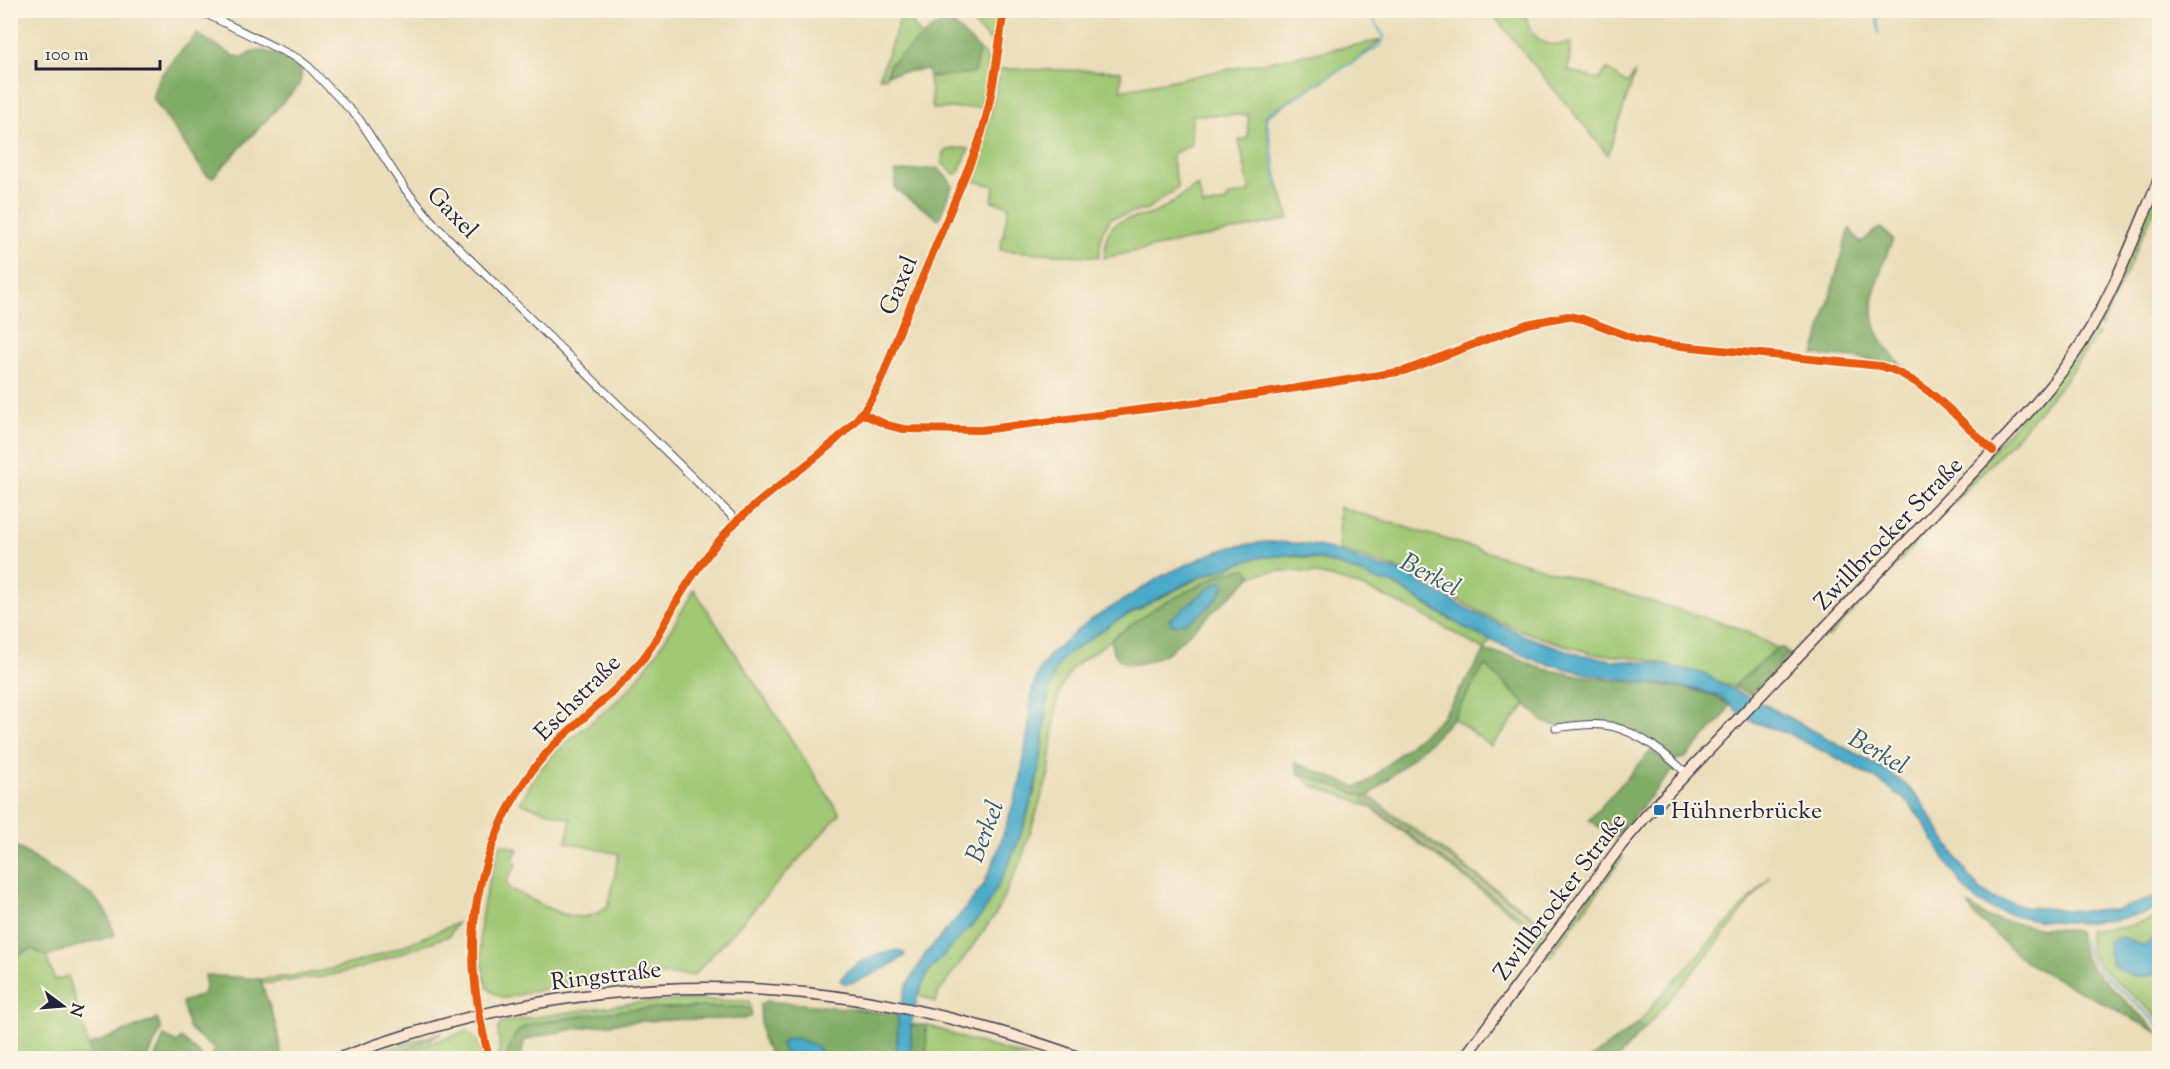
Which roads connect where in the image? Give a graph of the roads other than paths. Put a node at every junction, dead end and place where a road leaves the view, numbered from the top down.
1 (198, 10) edge
2 (1004, 10) edge
3 (2160, 177) edge
4 (861, 413) junction
5 (1993, 451) junction
6 (737, 521) junction
7 (1556, 728) dead end
8 (1686, 773) junction
9 (478, 1016) junction
10 (340, 1059) edge
11 (489, 1059) edge
12 (1081, 1059) edge
13 (1464, 1059) edge

1 - 6 street, Gaxel
2 - 4 street, Gaxel
3 - 5 main road, Zwillbrocker Straße
4 - 5 street
4 - 6 street, Gaxel
5 - 8 main road, Zwillbrocker Straße
6 - 9 street, Eschstraße
7 - 8 street
8 - 13 main road, Zwillbrocker Straße
9 - 10 main road, Ringstraße
9 - 11 street, Eschstraße
9 - 12 main road, Ringstraße

